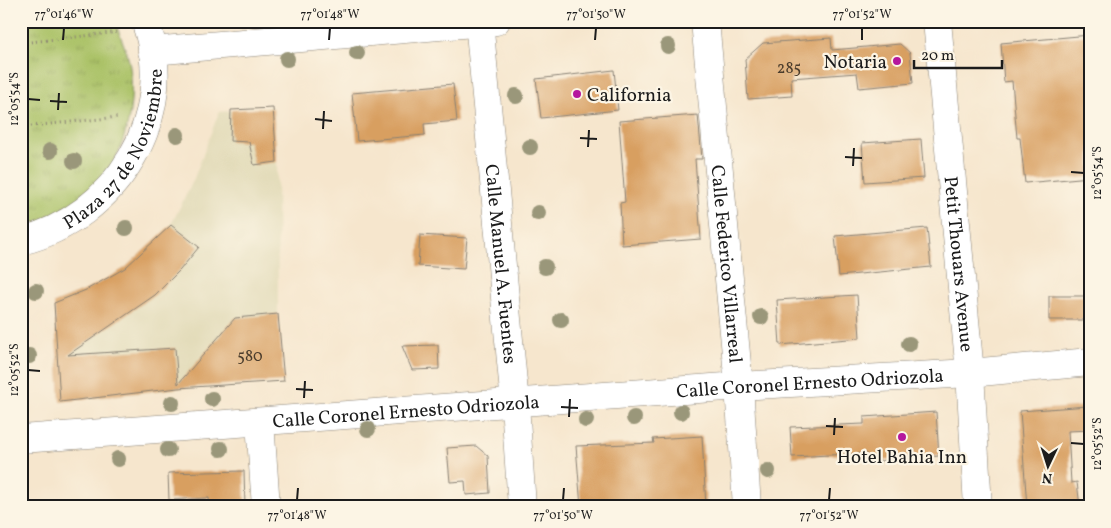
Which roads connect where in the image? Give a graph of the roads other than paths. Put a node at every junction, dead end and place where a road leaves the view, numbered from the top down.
1 (705, 21) edge
2 (937, 21) edge
3 (485, 22) edge
4 (148, 34) edge
5 (21, 241) edge
6 (1090, 362) edge
7 (970, 373) junction
8 (738, 386) junction
9 (515, 404) junction
10 (260, 422) junction
11 (21, 439) edge
12 (266, 507) edge
13 (522, 507) edge
14 (746, 507) edge
15 (978, 507) edge

1 - 8 street, Calle Federico Villarreal
2 - 7 street, Petit Thouars Avenue
3 - 4 street
3 - 9 street, Calle Manuel A. Fuentes
4 - 5 street, Plaza 27 de Noviembre
6 - 7 street, Calle Coronel Ernesto Odriozola
7 - 8 street, Calle Coronel Ernesto Odriozola
7 - 15 street, Petit Thouars Avenue
8 - 9 street, Calle Coronel Ernesto Odriozola
8 - 14 street, Calle Federico Villarreal
9 - 10 street, Calle Coronel Ernesto Odriozola
9 - 13 street, Calle Manuel A. Fuentes
10 - 11 street, Calle Coronel Ernesto Odriozola
10 - 12 street

